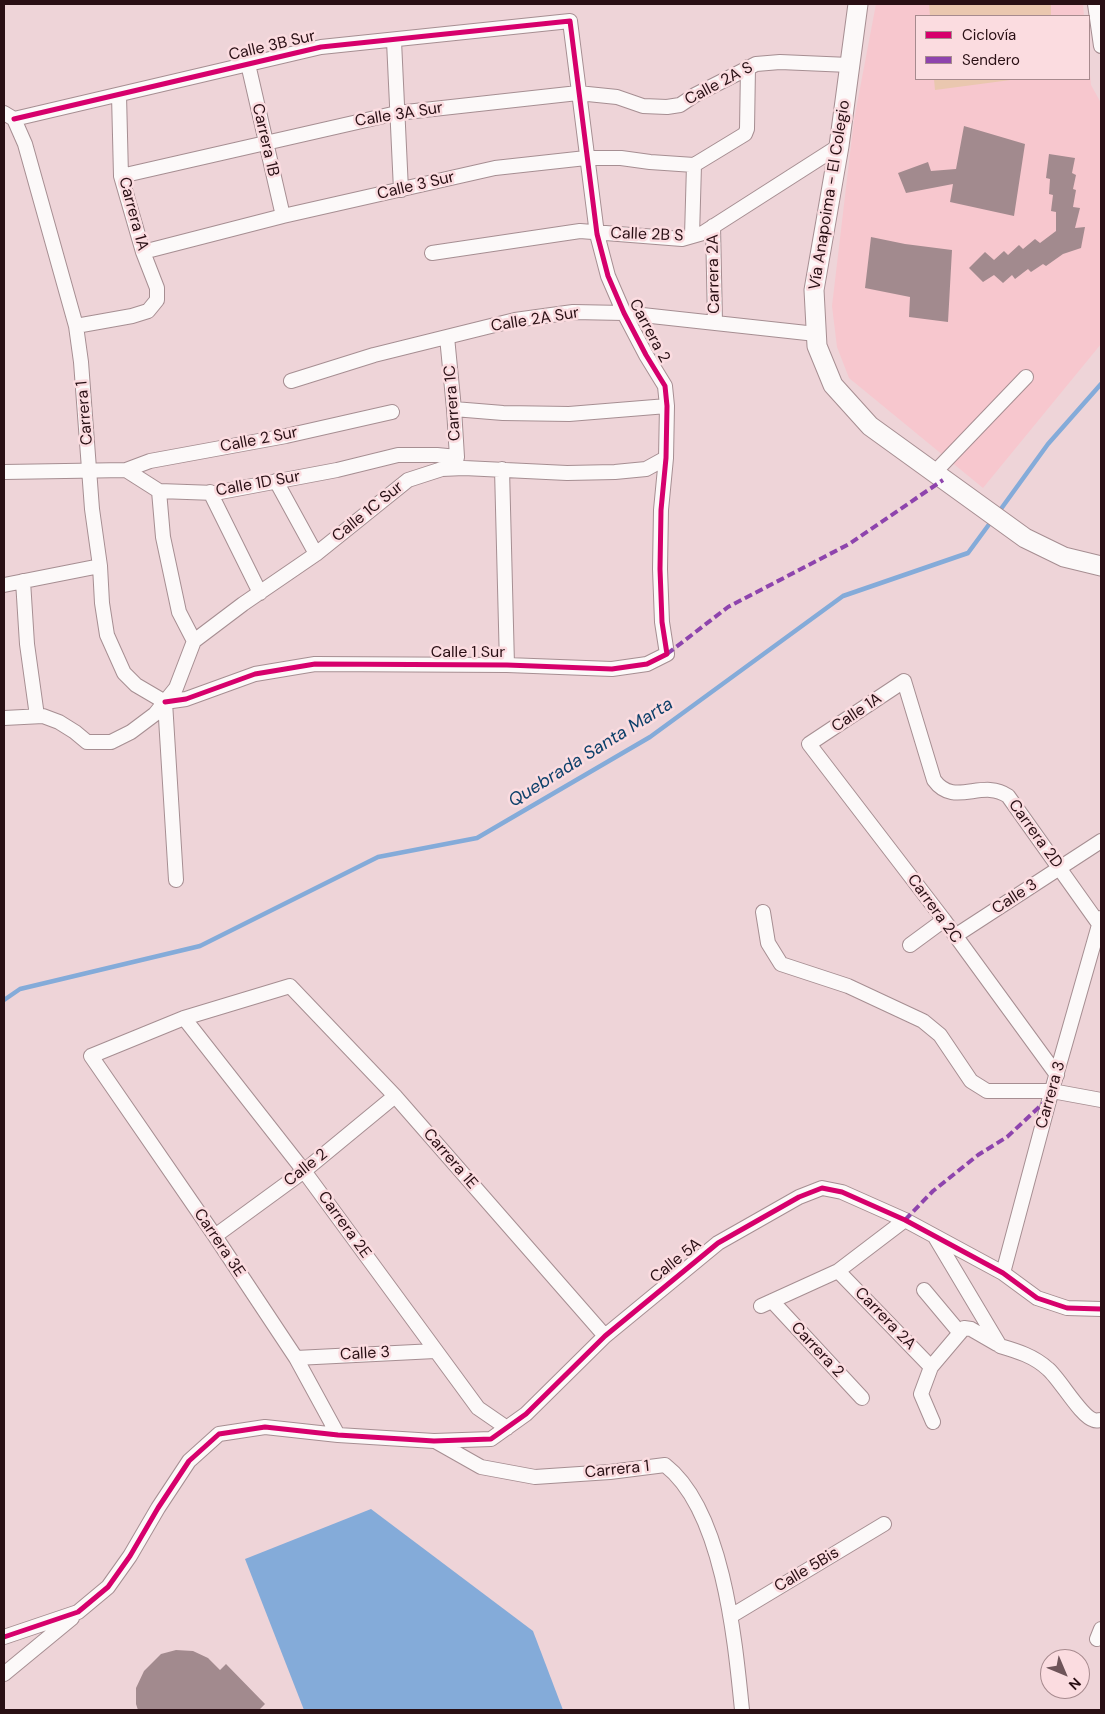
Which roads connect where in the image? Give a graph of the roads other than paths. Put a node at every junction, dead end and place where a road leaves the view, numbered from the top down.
1 (858, 4) edge
2 (1095, 4) edge
3 (570, 21) joint
4 (1100, 31) edge
5 (394, 41) junction
6 (1101, 46) edge
7 (248, 64) junction
8 (849, 65) junction
9 (748, 67) junction
10 (578, 93) junction
11 (119, 95) junction
12 (680, 105) joint
13 (397, 113) junction
14 (9, 116) edge
15 (265, 142) junction
16 (838, 146) junction
17 (586, 158) junction
18 (694, 165) junction
19 (121, 176) junction
20 (401, 190) junction
21 (283, 216) junction
22 (713, 226) junction
23 (597, 234) junction
24 (692, 236) junction
25 (142, 252) junction
26 (432, 253) dead end
27 (624, 313) junction
28 (715, 322) junction
29 (76, 326) junction
30 (816, 334) junction
31 (448, 337) junction
32 (1026, 377) dead end
33 (291, 381) dead end
34 (667, 406) junction
35 (454, 409) junction
36 (392, 412) dead end
37 (666, 458) junction
38 (456, 462) junction
39 (502, 469) junction
40 (90, 470) junction
41 (126, 470) junction
42 (4, 472) edge
43 (934, 473) junction
44 (276, 481) junction
45 (159, 491) junction
46 (210, 492) junction
47 (316, 554) junction
48 (100, 566) junction
49 (1101, 566) edge
50 (24, 581) junction
51 (4, 584) edge
52 (260, 593) junction
53 (194, 641) junction
54 (667, 654) joint
55 (507, 665) junction
56 (904, 681) joint
57 (166, 702) junction
58 (37, 716) junction
59 (4, 718) edge
60 (810, 744) joint
61 (1101, 841) edge
62 (1059, 868) junction
63 (176, 880) dead end
64 (762, 912) dead end
65 (944, 920) junction
66 (1100, 921) edge
67 (955, 936) junction
68 (910, 945) dead end
69 (184, 1018) junction
70 (1056, 1075) junction
71 (1052, 1091) junction
72 (395, 1096) junction
73 (1101, 1100) edge
74 (304, 1171) junction
75 (906, 1220) junction
76 (215, 1236) junction
77 (934, 1236) junction
78 (838, 1271) junction
79 (1003, 1273) junction
80 (924, 1290) dead end
81 (1101, 1309) edge
82 (960, 1333) junction
83 (605, 1336) junction
84 (1000, 1346) junction
85 (435, 1350) junction
86 (296, 1358) junction
87 (931, 1367) junction
88 (862, 1398) dead end
89 (1101, 1420) edge
90 (933, 1422) dead end
91 (507, 1428) junction
92 (338, 1435) junction
93 (434, 1441) junction
94 (884, 1524) dead end
95 (78, 1612) junction
96 (730, 1616) junction
97 (4, 1636) edge
98 (4, 1674) edge
99 (742, 1710) edge

1 - 8 main road, Vía Anapoima - El Colegio
2 - 4 street
3 - 5 street, Calle 3B Sur
3 - 10 street, Carrera 2
4 - 6 street
5 - 7 street, Calle 3B Sur
5 - 13 street
7 - 11 street, Calle 3B Sur
7 - 15 street, Carrera 1B
8 - 9 street, Calle 2A S
8 - 16 main road, Vía Anapoima - El Colegio
9 - 12 street, Calle 2A S
9 - 18 street
10 - 12 street, Calle 3A Sur
10 - 13 street, Calle 3A Sur
10 - 17 street, Carrera 2
11 - 14 street, Calle 3B Sur
11 - 19 street, Carrera 1A
13 - 15 street, Calle 3A Sur
13 - 20 street
14 - 29 street, Carrera 1
15 - 19 street, Calle 3A Sur
15 - 21 street, Carrera 1B
16 - 22 street, Calle 2B S
16 - 30 main road, Vía Anapoima - El Colegio
17 - 18 street, Calle 3 Sur
17 - 20 street, Calle 3 Sur
17 - 23 street, Carrera 2
18 - 24 street, Carrera 2A
19 - 25 street, Carrera 1A
20 - 21 street, Calle 3 Sur
21 - 25 street, Calle 3 Sur
22 - 24 street, Calle 2B S
22 - 28 street, Carrera 2A
23 - 24 street, Calle 2B S
23 - 26 street, Calle 2B S
23 - 27 street, Carrera 2
25 - 29 street, Carrera 1A
27 - 28 street, Calle 2A Sur
27 - 31 street, Calle 2A Sur
27 - 34 street, Carrera 2
28 - 30 street, Calle 2A Sur
29 - 40 street, Carrera 1
30 - 43 main road, Vía Anapoima - El Colegio
31 - 33 street, Calle 2A Sur
31 - 35 street, Carrera 1C
32 - 43 street
34 - 35 street
34 - 37 street, Carrera 2
35 - 38 street, Carrera 1C
36 - 41 street, Calle 2 Sur
37 - 39 street, Calle 1C Sur
37 - 54 street, Carrera 2
38 - 39 street, Calle 1C Sur
38 - 44 street, Calle 1D Sur
38 - 47 street, Calle 1C Sur
39 - 55 street
40 - 41 street
40 - 42 street
40 - 48 street, Carrera 1
41 - 45 street
43 - 49 main road, Vía Anapoima - El Colegio
44 - 46 street, Calle 1D Sur
44 - 47 street
45 - 46 street, Calle 1D Sur
45 - 53 street
46 - 52 street
47 - 52 street, Calle 1C Sur
48 - 50 street
48 - 57 street, Carrera 1
50 - 51 street
50 - 58 street
52 - 53 street, Calle 1C Sur
53 - 57 street
54 - 55 street, Calle 1 Sur
55 - 57 street, Calle 1 Sur
56 - 60 street, Calle 1A
56 - 62 street, Carrera 2D
57 - 58 street
57 - 63 street
58 - 59 street
60 - 65 street, Carrera 2C
61 - 62 street, Calle 3
62 - 66 street, Carrera 2D
62 - 67 street, Calle 3
64 - 71 street
65 - 67 street, Carrera 2C
65 - 68 street
66 - 70 street, Carrera 3
67 - 70 street, Carrera 2C
69 - 72 street, Carrera 1E
69 - 74 street, Carrera 2E
69 - 76 street, Carrera 3E
70 - 71 street, Carrera 3
71 - 73 street
71 - 79 street, Carrera 3
72 - 74 street, Calle 2
72 - 83 street, Carrera 1E
74 - 76 street, Calle 2
74 - 85 street, Carrera 2E
75 - 77 street, Calle 5A
75 - 78 street
75 - 83 street, Calle 5A
76 - 86 street, Carrera 3E
77 - 79 street, Calle 5A
77 - 84 street
78 - 87 street, Carrera 2A
78 - 88 street, Carrera 2
79 - 81 street, Calle 5A
80 - 82 street
82 - 84 street
82 - 87 street
83 - 91 street, Calle 5A
84 - 89 street
85 - 86 street, Calle 3
85 - 91 street, Carrera 2E
86 - 92 street, Carrera 3E
87 - 90 street
91 - 93 street, Calle 5A
92 - 93 street, Calle 5A
92 - 95 street, Calle 5A
93 - 96 street, Carrera 1
94 - 96 street, Calle 5Bis
95 - 97 street
95 - 98 street, Calle 5A
96 - 99 street, Carrera 1

